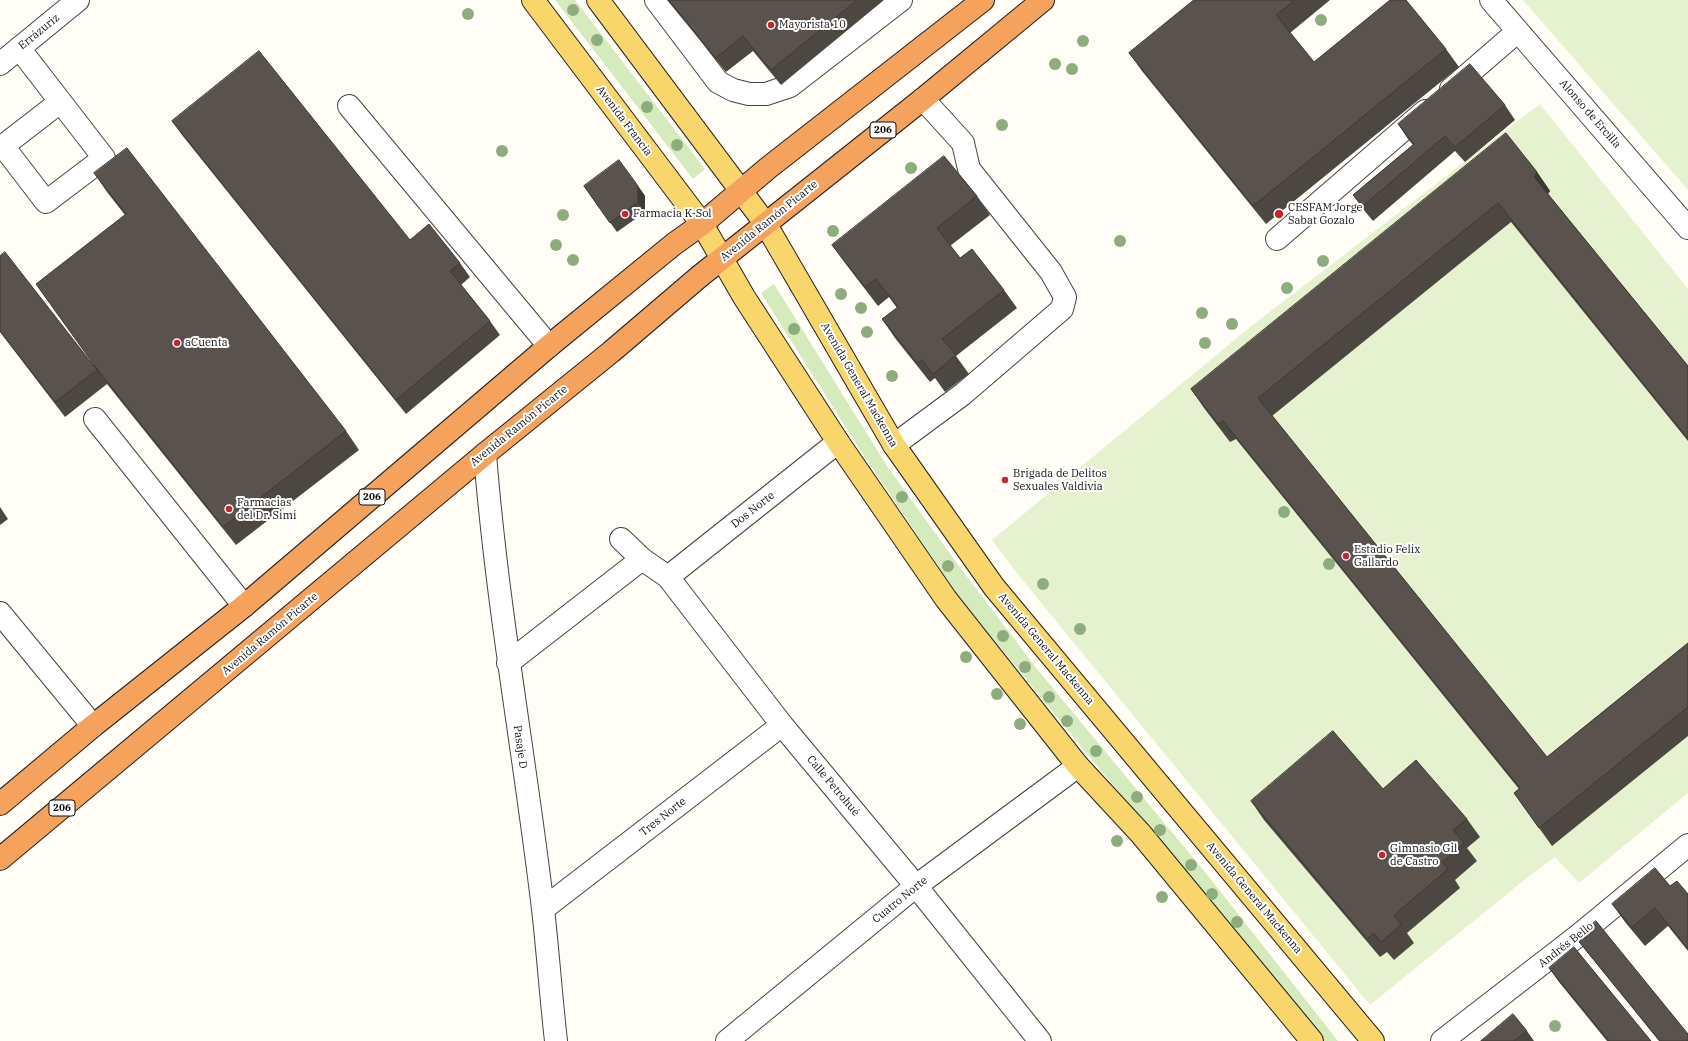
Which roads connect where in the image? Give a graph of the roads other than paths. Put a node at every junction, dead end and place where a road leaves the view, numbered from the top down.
1 (78, 0) edge
2 (534, 0) edge
3 (598, 0) edge
4 (656, 0) edge
5 (901, 0) edge
6 (1043, 0) edge
7 (1492, 0) edge
8 (975, 2) edge
9 (1518, 31) junction
10 (19, 48) junction
11 (0, 64) edge
12 (923, 99) junction
13 (60, 102) junction
14 (349, 106) dead end
15 (741, 191) junction
16 (702, 224) junction
17 (765, 224) junction
18 (1688, 228) edge
19 (1277, 239) dead end
20 (718, 250) junction
21 (549, 346) junction
22 (95, 419) dead end
23 (838, 442) junction
24 (894, 445) junction
25 (485, 454) junction
26 (621, 539) dead end
27 (642, 559) junction
28 (668, 578) junction
29 (244, 606) junction
30 (0, 613) edge
31 (508, 663) junction
32 (782, 725) junction
33 (93, 726) junction
34 (1078, 766) junction
35 (0, 804) edge
36 (1688, 845) edge
37 (0, 859) edge
38 (916, 886) junction
39 (543, 909) junction
40 (556, 1041) edge
41 (728, 1041) edge
42 (1040, 1041) edge
43 (1312, 1041) edge
44 (1373, 1041) edge
45 (1442, 1041) edge

1 - 10 street, Errázuriz
2 - 16 main road, Avenida Francia
3 - 15 main road
4 - 5 street
6 - 12 highway, Avenida Ramón Picarte / 206
7 - 9 street, Alonso de Ercilla
8 - 15 highway, 206
9 - 18 street, Alonso de Ercilla
9 - 19 street
10 - 11 street, Errázuriz
10 - 13 street
12 - 17 highway, Avenida Ramón Picarte / 206
12 - 24 street
13 - 13 street
14 - 21 street
15 - 16 highway, 206
15 - 17 main road
16 - 20 main road, Avenida Francia
16 - 21 highway, 206
17 - 20 highway, Avenida Ramón Picarte / 206
17 - 24 main road, Avenida General Mackenna
20 - 23 main road
20 - 25 highway, Avenida Ramón Picarte / 206
21 - 29 highway, 206
22 - 29 street
23 - 28 street, Dos Norte
23 - 34 main road
24 - 44 main road, Avenida General Mackenna
25 - 31 street, Pasaje D
25 - 37 highway, Avenida Ramón Picarte / 206
26 - 27 street, Calle Petrohué
27 - 28 street, Calle Petrohué
27 - 31 street
28 - 32 street, Calle Petrohué
29 - 33 highway, 206
30 - 33 street
31 - 39 street, Pasaje D
32 - 38 street, Calle Petrohué
32 - 39 street, Tres Norte
33 - 35 highway, 206
34 - 38 street, Cuatro Norte
34 - 43 main road
36 - 45 street, Andrés Bello
38 - 41 street, Cuatro Norte
38 - 42 street, Calle Petrohué
39 - 40 street, Pasaje D

